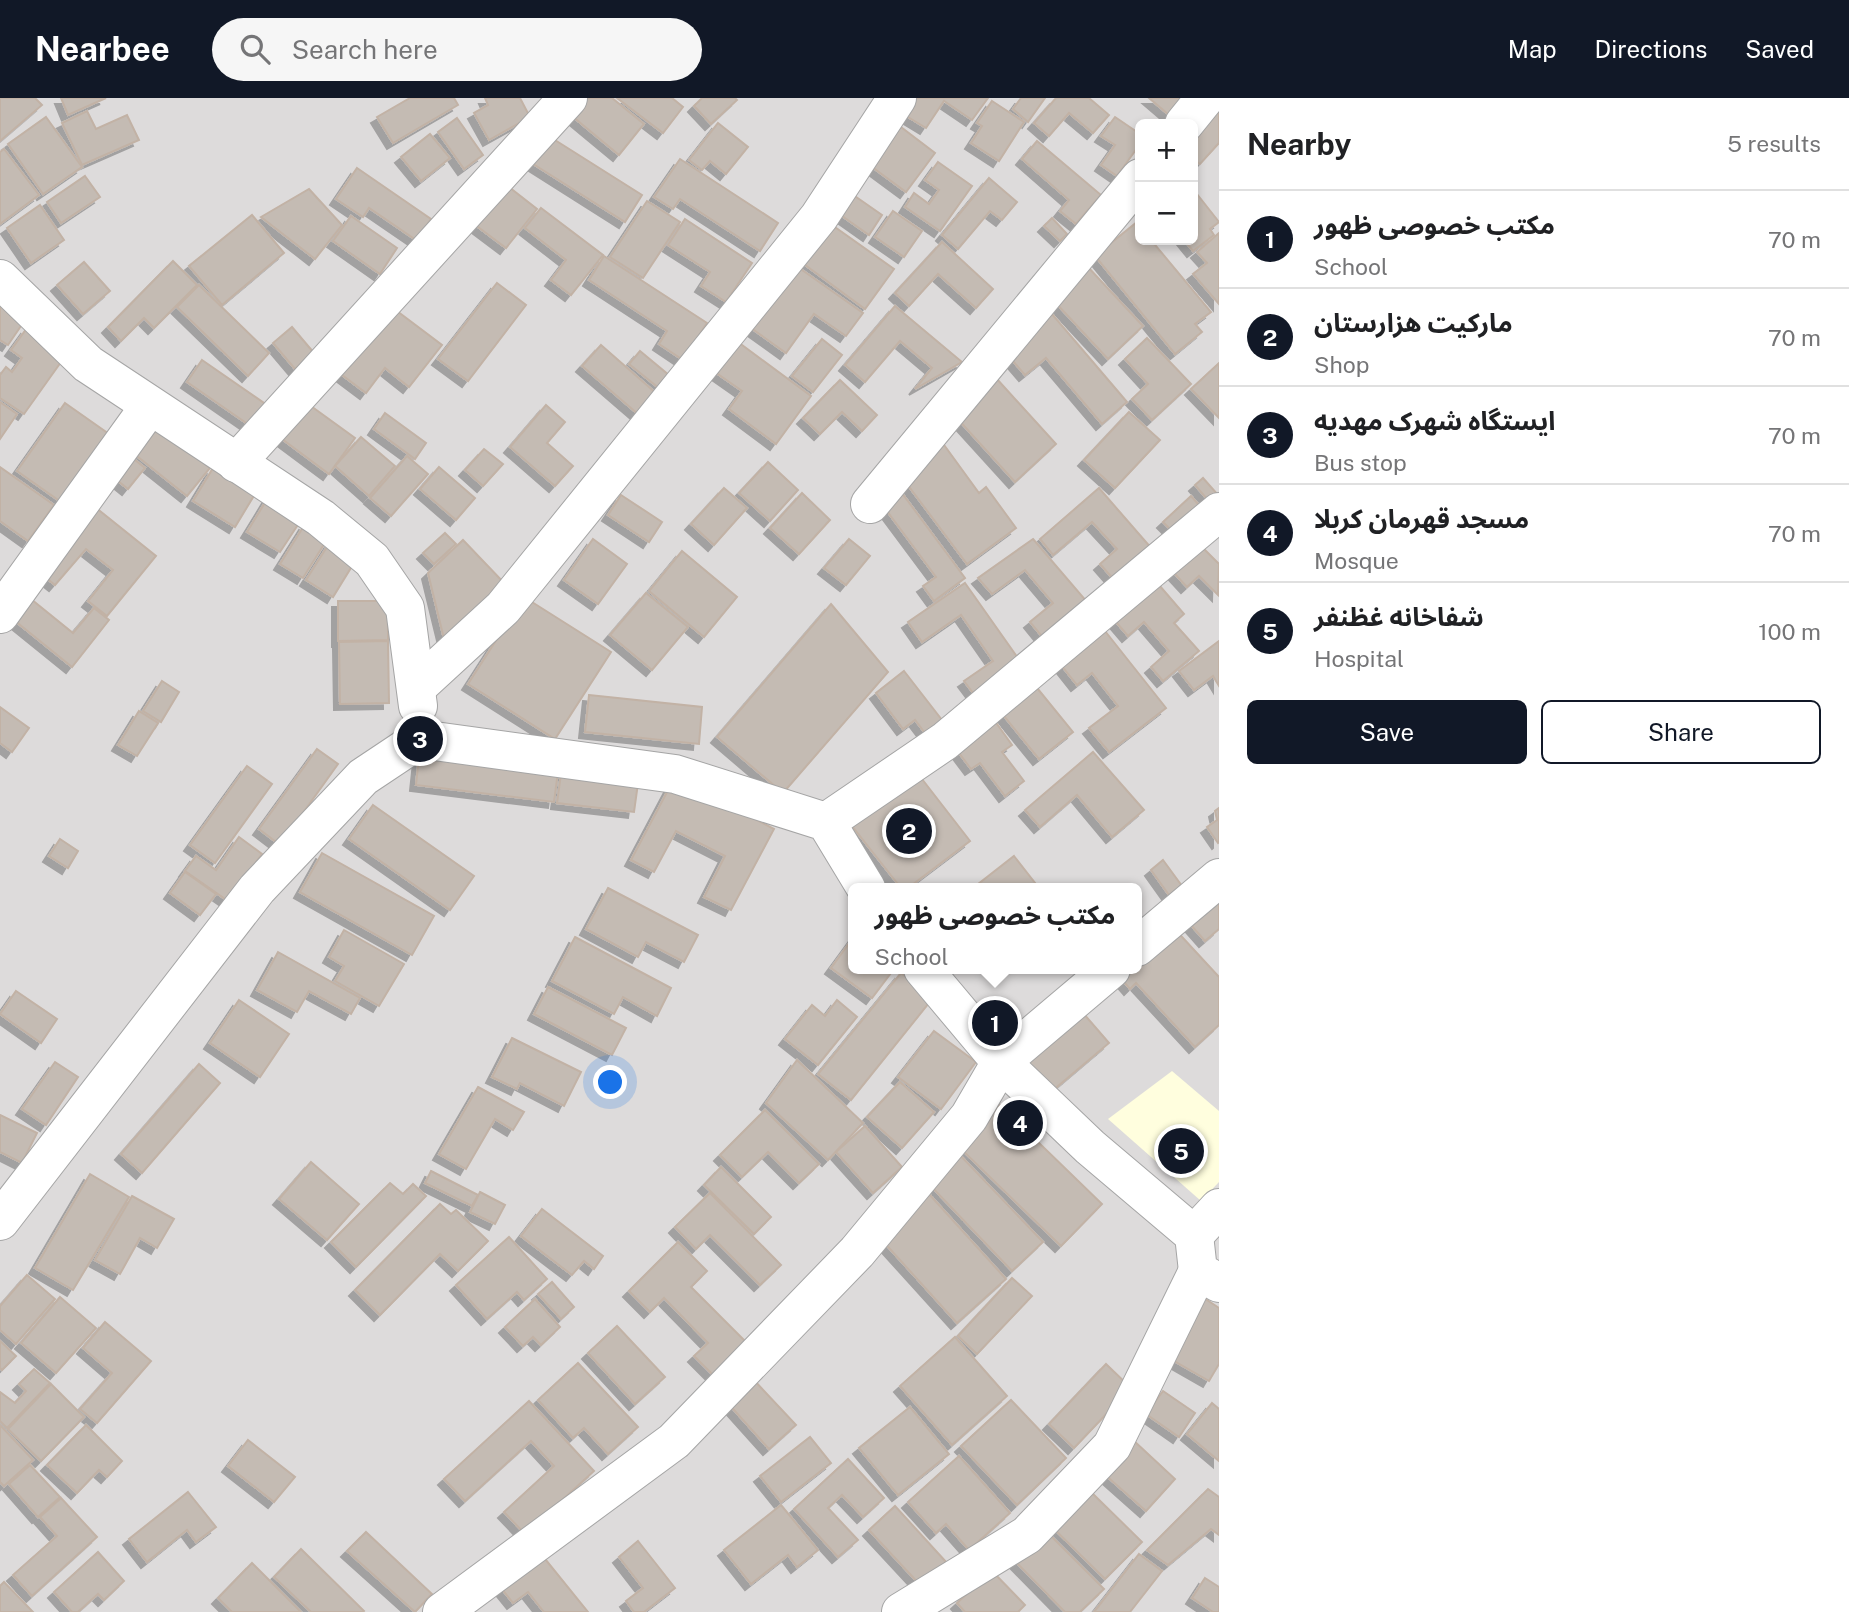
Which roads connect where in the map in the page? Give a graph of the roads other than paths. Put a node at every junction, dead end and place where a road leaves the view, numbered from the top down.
1 (568, 98) edge
2 (897, 98) edge
3 (1205, 98) edge
4 (1188, 119) edge
5 (1137, 182) edge
6 (0, 279) edge
7 (149, 407) junction
8 (236, 463) junction
9 (870, 504) dead end
10 (1219, 512) edge
11 (0, 614) edge
12 (417, 687) junction
13 (420, 739) junction
14 (825, 822) junction
15 (1219, 878) edge
16 (863, 883) edge
17 (1142, 943) edge
18 (927, 974) edge
19 (1105, 974) edge
20 (1001, 1062) junction
21 (0, 1221) edge
22 (1208, 1249) edge
23 (442, 1612) edge
24 (901, 1612) edge

1 - 8 street
2 - 12 street
3 - 4 street
5 - 9 street
6 - 7 street
7 - 8 street
7 - 11 street
8 - 12 street
10 - 14 street
12 - 13 street
13 - 14 street
13 - 21 street
14 - 16 street
15 - 17 street
18 - 20 street
19 - 20 street
20 - 22 street
20 - 23 street
22 - 24 street

